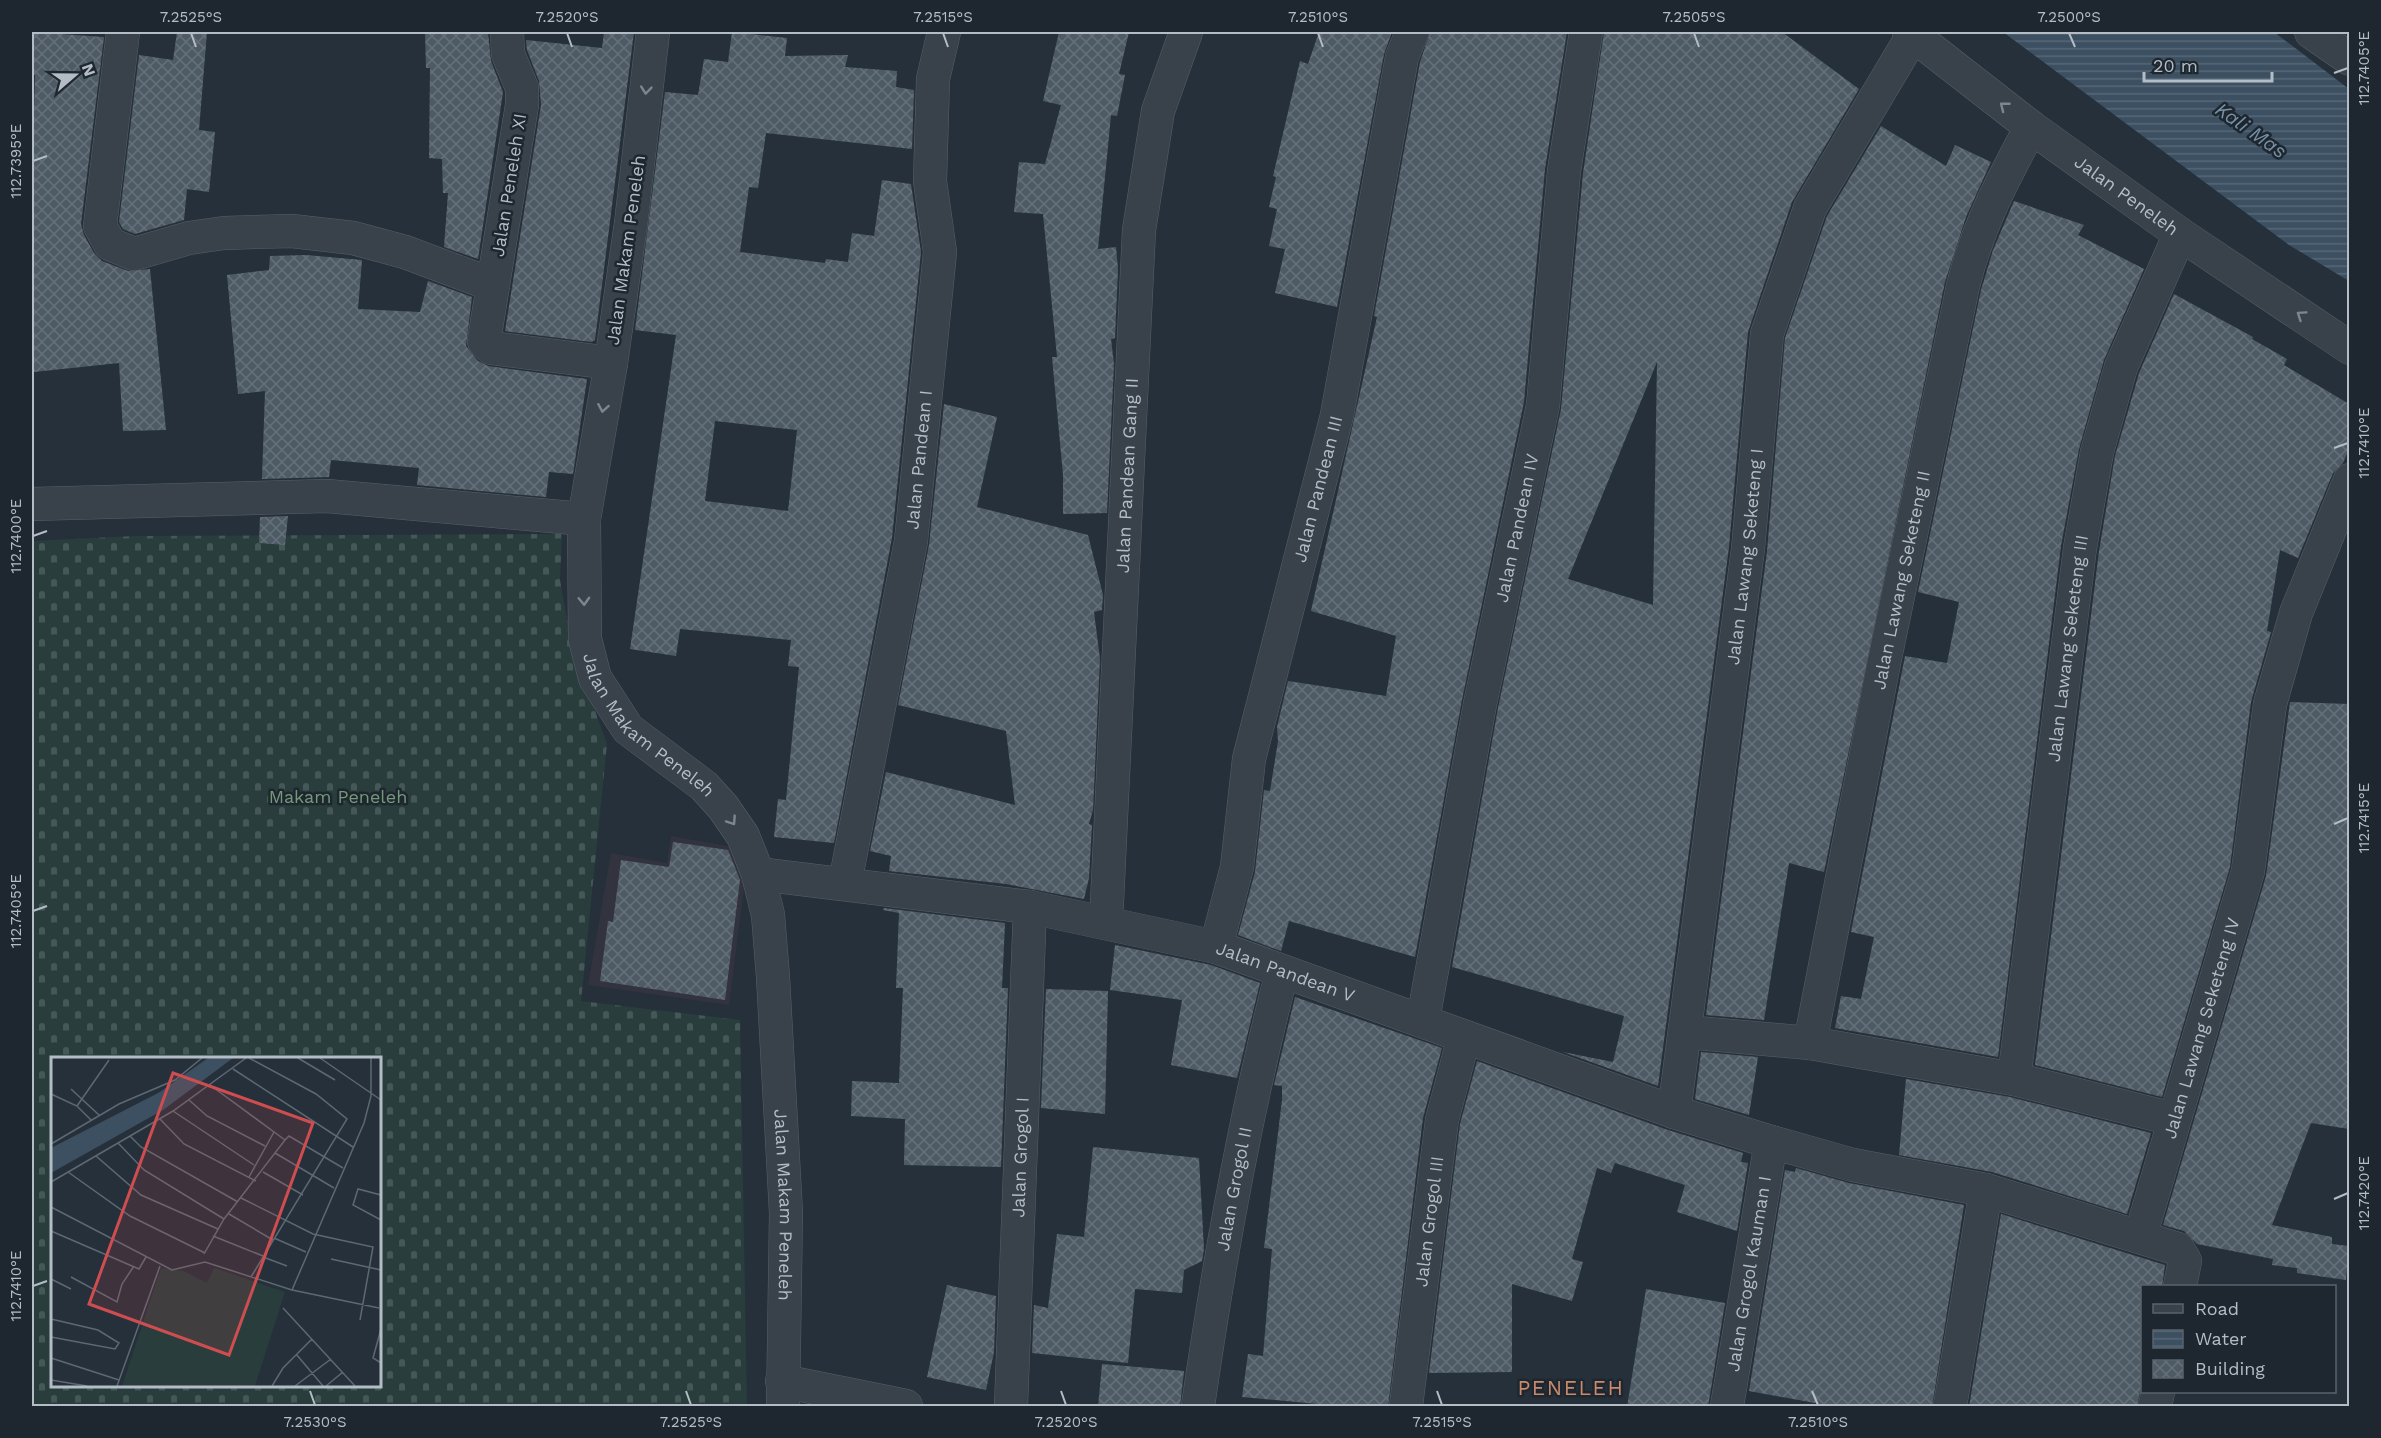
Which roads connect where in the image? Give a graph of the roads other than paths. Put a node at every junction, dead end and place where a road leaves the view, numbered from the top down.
1 (123, 32) edge
2 (507, 32) edge
3 (653, 32) edge
4 (944, 32) edge
5 (1186, 32) edge
6 (1412, 32) edge
7 (1586, 32) edge
8 (2312, 32) edge
9 (1911, 33) edge
10 (2349, 59) edge
11 (2031, 127) junction
12 (2180, 234) junction
13 (493, 285) junction
14 (2349, 348) edge
15 (611, 363) junction
16 (2349, 480) edge
17 (32, 504) edge
18 (584, 519) junction
19 (758, 873) junction
20 (845, 883) junction
21 (1030, 907) junction
22 (1106, 923) junction
23 (1216, 947) junction
24 (1282, 972) junction
25 (1424, 1020) junction
26 (1686, 1032) junction
27 (1464, 1038) junction
28 (1810, 1044) junction
29 (2014, 1079) junction
30 (1674, 1112) junction
31 (2173, 1119) junction
32 (1783, 1146) junction
33 (1986, 1190) junction
34 (2137, 1236) junction
35 (2180, 1285) edge
36 (782, 1394) edge
37 (906, 1407) edge
38 (1011, 1407) edge
39 (1198, 1407) edge
40 (1406, 1407) edge
41 (1727, 1407) edge
42 (1950, 1407) edge

1 - 13 street
2 - 13 street, Jalan Peneleh XI
3 -> 15 street, Jalan Makam Peneleh
4 - 20 street, Jalan Pandean I
5 - 22 street, Jalan Pandean Gang II
6 - 23 street, Jalan Pandean III
7 - 25 street, Jalan Pandean IV
8 - 10 street
11 -> 9 street, Jalan Peneleh
9 - 26 street, Jalan Lawang Seketeng I
11 - 12 street, Jalan Peneleh
11 - 28 street, Jalan Lawang Seketeng II
14 -> 12 street, Jalan Peneleh
12 - 29 street, Jalan Lawang Seketeng III
13 - 15 street, Jalan Peneleh XI
15 -> 18 street, Jalan Makam Peneleh
16 - 31 street, Jalan Lawang Seketeng IV
17 - 18 street
18 -> 19 street, Jalan Makam Peneleh
19 - 20 street, Jalan Pandean V
19 - 36 street, Jalan Makam Peneleh
20 - 21 street, Jalan Pandean V
21 - 22 street, Jalan Pandean V
21 - 38 street, Jalan Grogol I
22 - 23 street, Jalan Pandean V
23 - 24 street, Jalan Pandean V
24 - 25 street, Jalan Pandean V
24 - 39 street, Jalan Grogol II
25 - 27 street, Jalan Pandean V
26 - 28 street
26 - 30 street, Jalan Lawang Seketeng I
27 - 30 street, Jalan Pandean V
27 - 40 street, Jalan Grogol III
28 - 29 street
29 - 31 street
30 - 32 street, Jalan Pandean V
31 - 34 street, Jalan Lawang Seketeng IV
32 - 33 street
32 - 41 street, Jalan Grogol Kauman I
33 - 34 street
33 - 42 street
34 - 35 street
36 - 37 street

